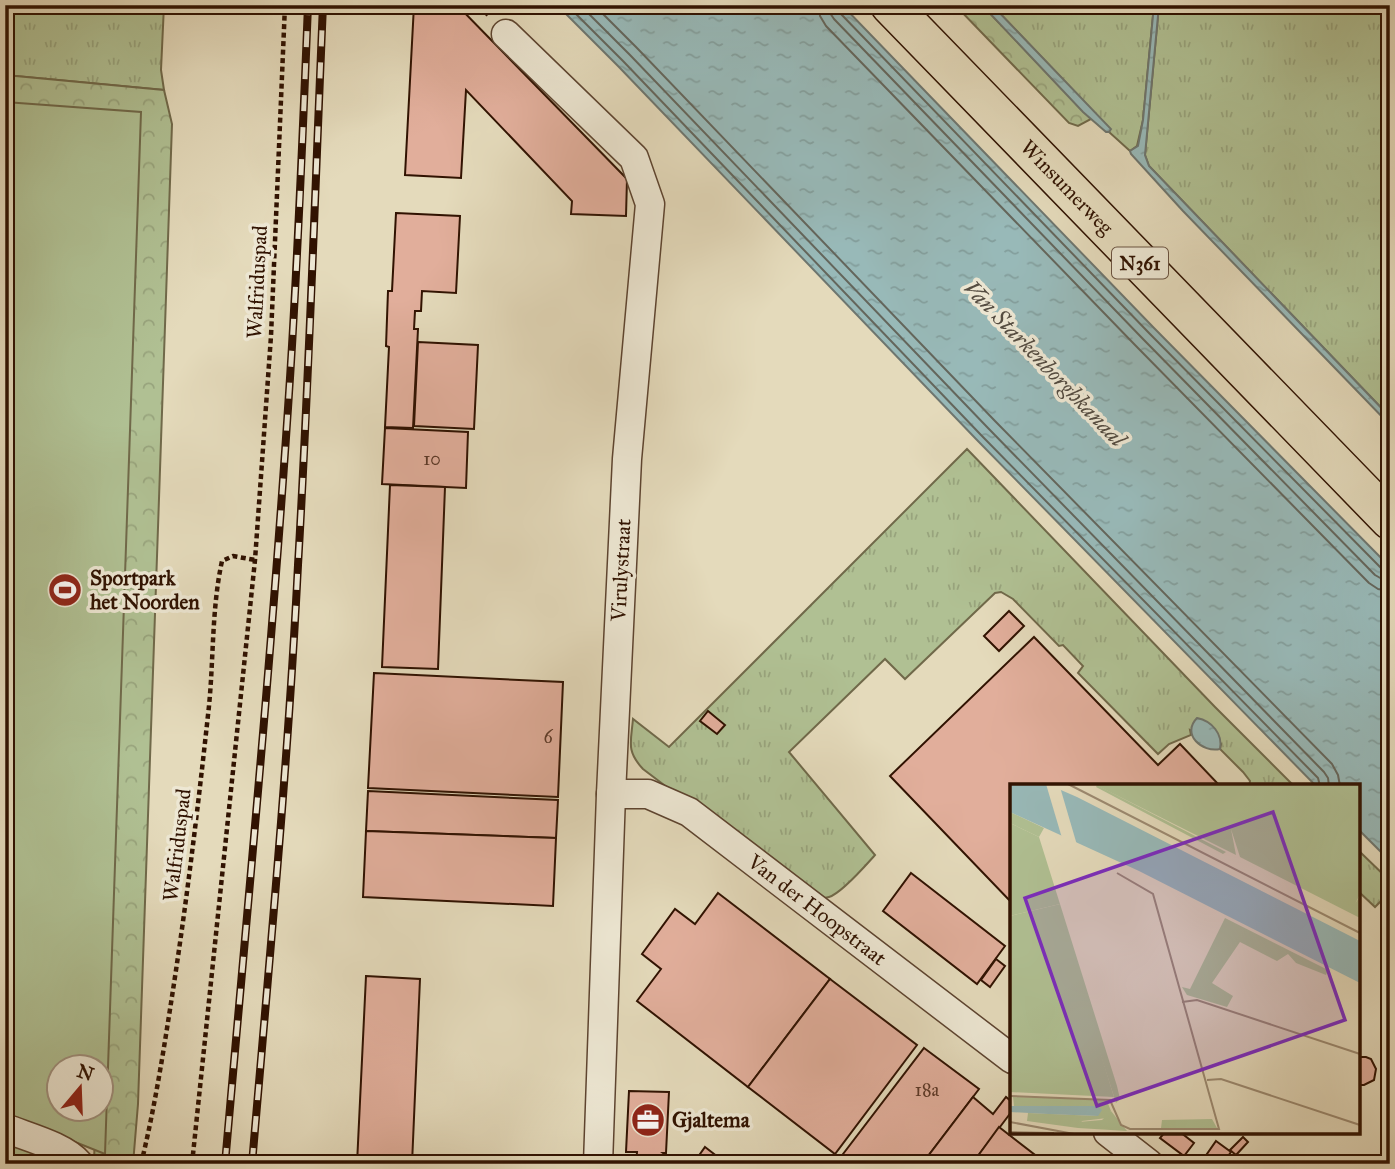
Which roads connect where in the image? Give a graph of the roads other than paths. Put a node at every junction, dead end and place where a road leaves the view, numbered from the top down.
1 (890, 5) edge
2 (506, 34) dead end
3 (1390, 520) edge
4 (611, 794) junction
5 (1010, 1057) edge
6 (5, 1128) edge
7 (1111, 1134) edge
8 (79, 1164) edge
9 (598, 1164) edge
10 (1149, 1164) edge

1 - 3 main road, Winsumerweg / N361
2 - 4 street, Virulystraat
4 - 5 street, Van der Hoopstraat
4 - 9 street, Virulystraat
6 - 8 street
7 - 10 street

